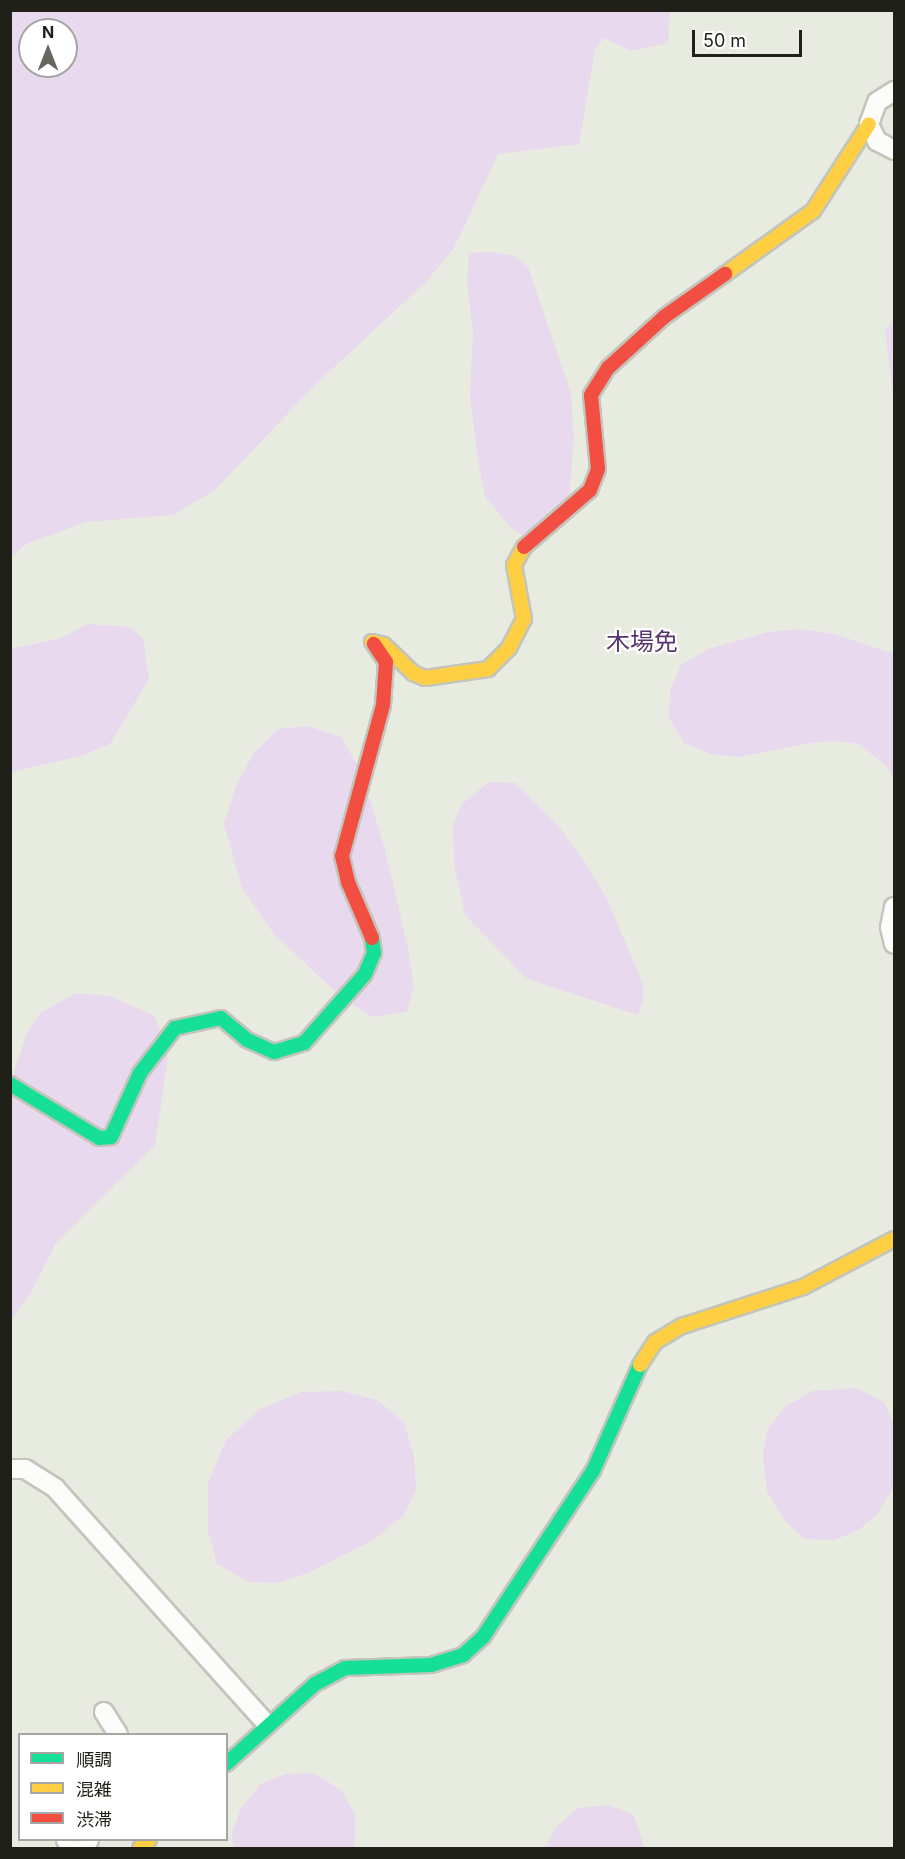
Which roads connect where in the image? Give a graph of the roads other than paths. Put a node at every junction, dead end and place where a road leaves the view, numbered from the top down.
1 (894, 91) edge
2 (869, 124) junction
3 (894, 150) edge
4 (894, 907) edge
5 (894, 944) edge
6 (10, 1084) edge
7 (894, 1239) edge
8 (10, 1469) edge
9 (104, 1712) dead end
10 (267, 1724) junction
11 (117, 1733) edge
12 (228, 1762) edge

1 - 2 street
2 - 3 street
2 - 6 street
4 - 5 street
7 - 10 street
8 - 10 street
9 - 11 street
10 - 12 street

